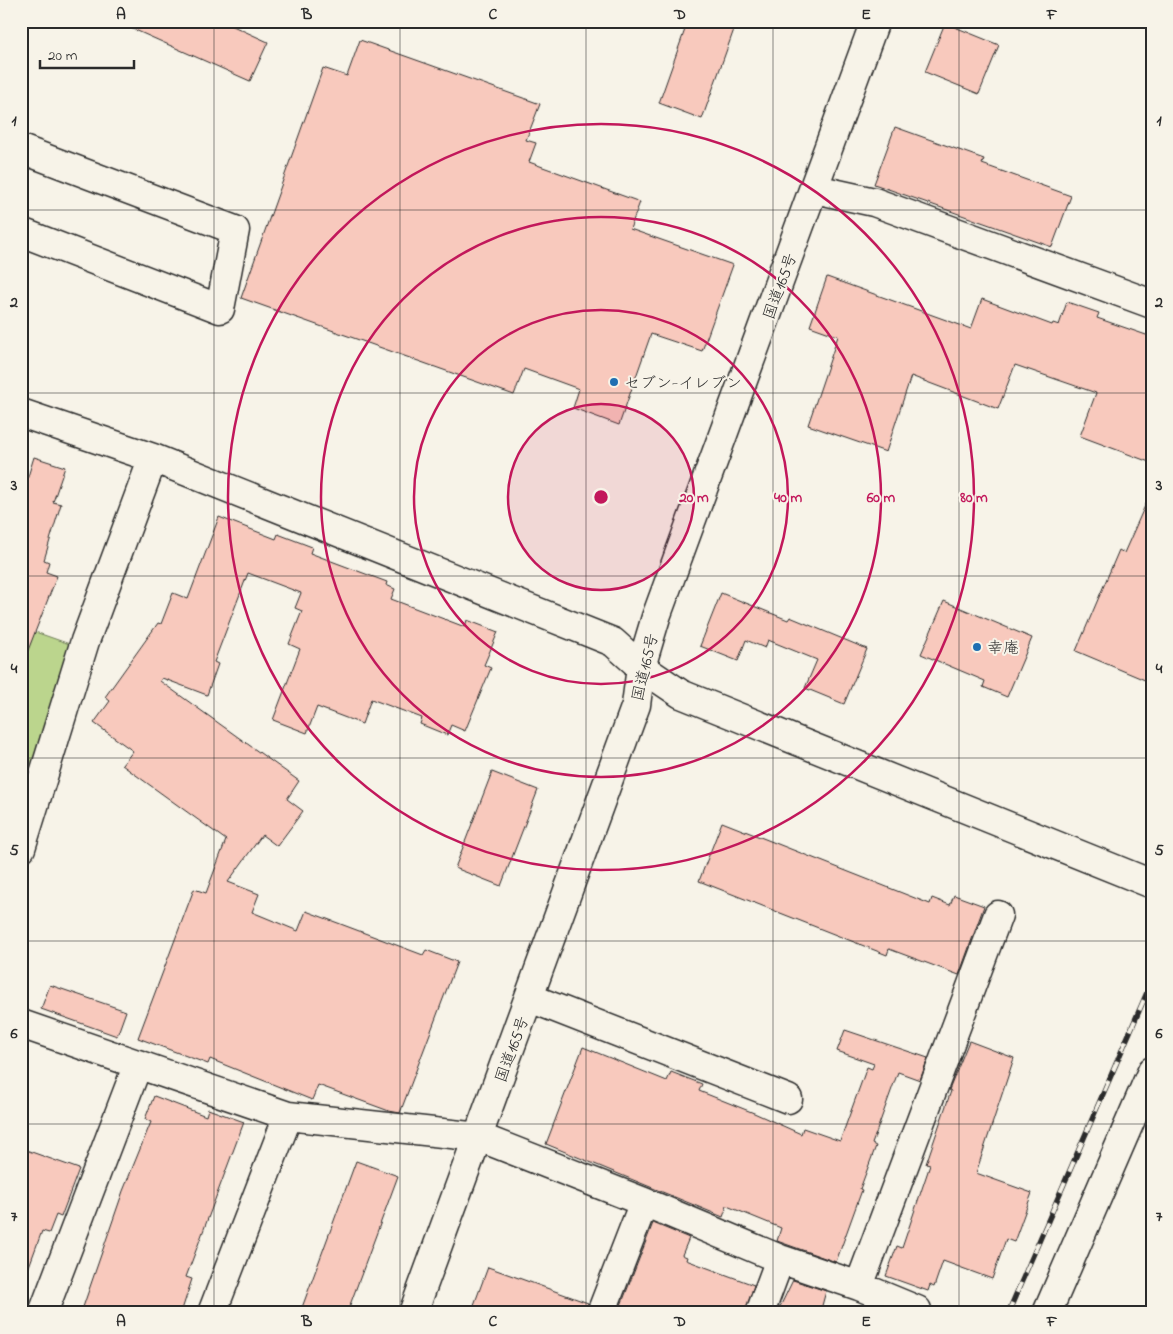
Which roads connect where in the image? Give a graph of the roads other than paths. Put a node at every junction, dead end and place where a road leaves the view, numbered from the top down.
1 (875, 21) edge
2 (21, 149) edge
3 (815, 189) junction
4 (21, 232) edge
5 (1152, 304) edge
6 (21, 414) edge
7 (154, 458) junction
8 (642, 667) junction
9 (21, 848) edge
10 (1152, 884) edge
11 (998, 914) dead end
12 (530, 998) junction
13 (21, 1024) edge
14 (138, 1064) junction
15 (1152, 1071) edge
16 (788, 1099) dead end
17 (288, 1116) junction
18 (479, 1137) junction
19 (644, 1202) junction
20 (780, 1259) junction
21 (859, 1286) junction
22 (43, 1313) edge
23 (212, 1313) edge
24 (413, 1313) edge
25 (601, 1313) edge
26 (760, 1313) edge
27 (916, 1313) edge
28 (1047, 1313) edge

1 - 3 main road, 国道165号
2 - 4 main road
3 - 5 main road
3 - 8 main road, 国道165号
6 - 7 main road
7 - 8 main road
7 - 9 main road
8 - 10 main road
8 - 12 main road, 国道165号
11 - 21 main road
12 - 16 main road
12 - 18 main road, 国道165号
13 - 14 main road
14 - 17 main road
14 - 22 main road
15 - 28 main road
17 - 18 main road
17 - 23 main road
18 - 19 main road
18 - 24 main road, 国道165号
19 - 20 main road
19 - 25 main road
20 - 21 main road
20 - 26 main road
21 - 27 main road

